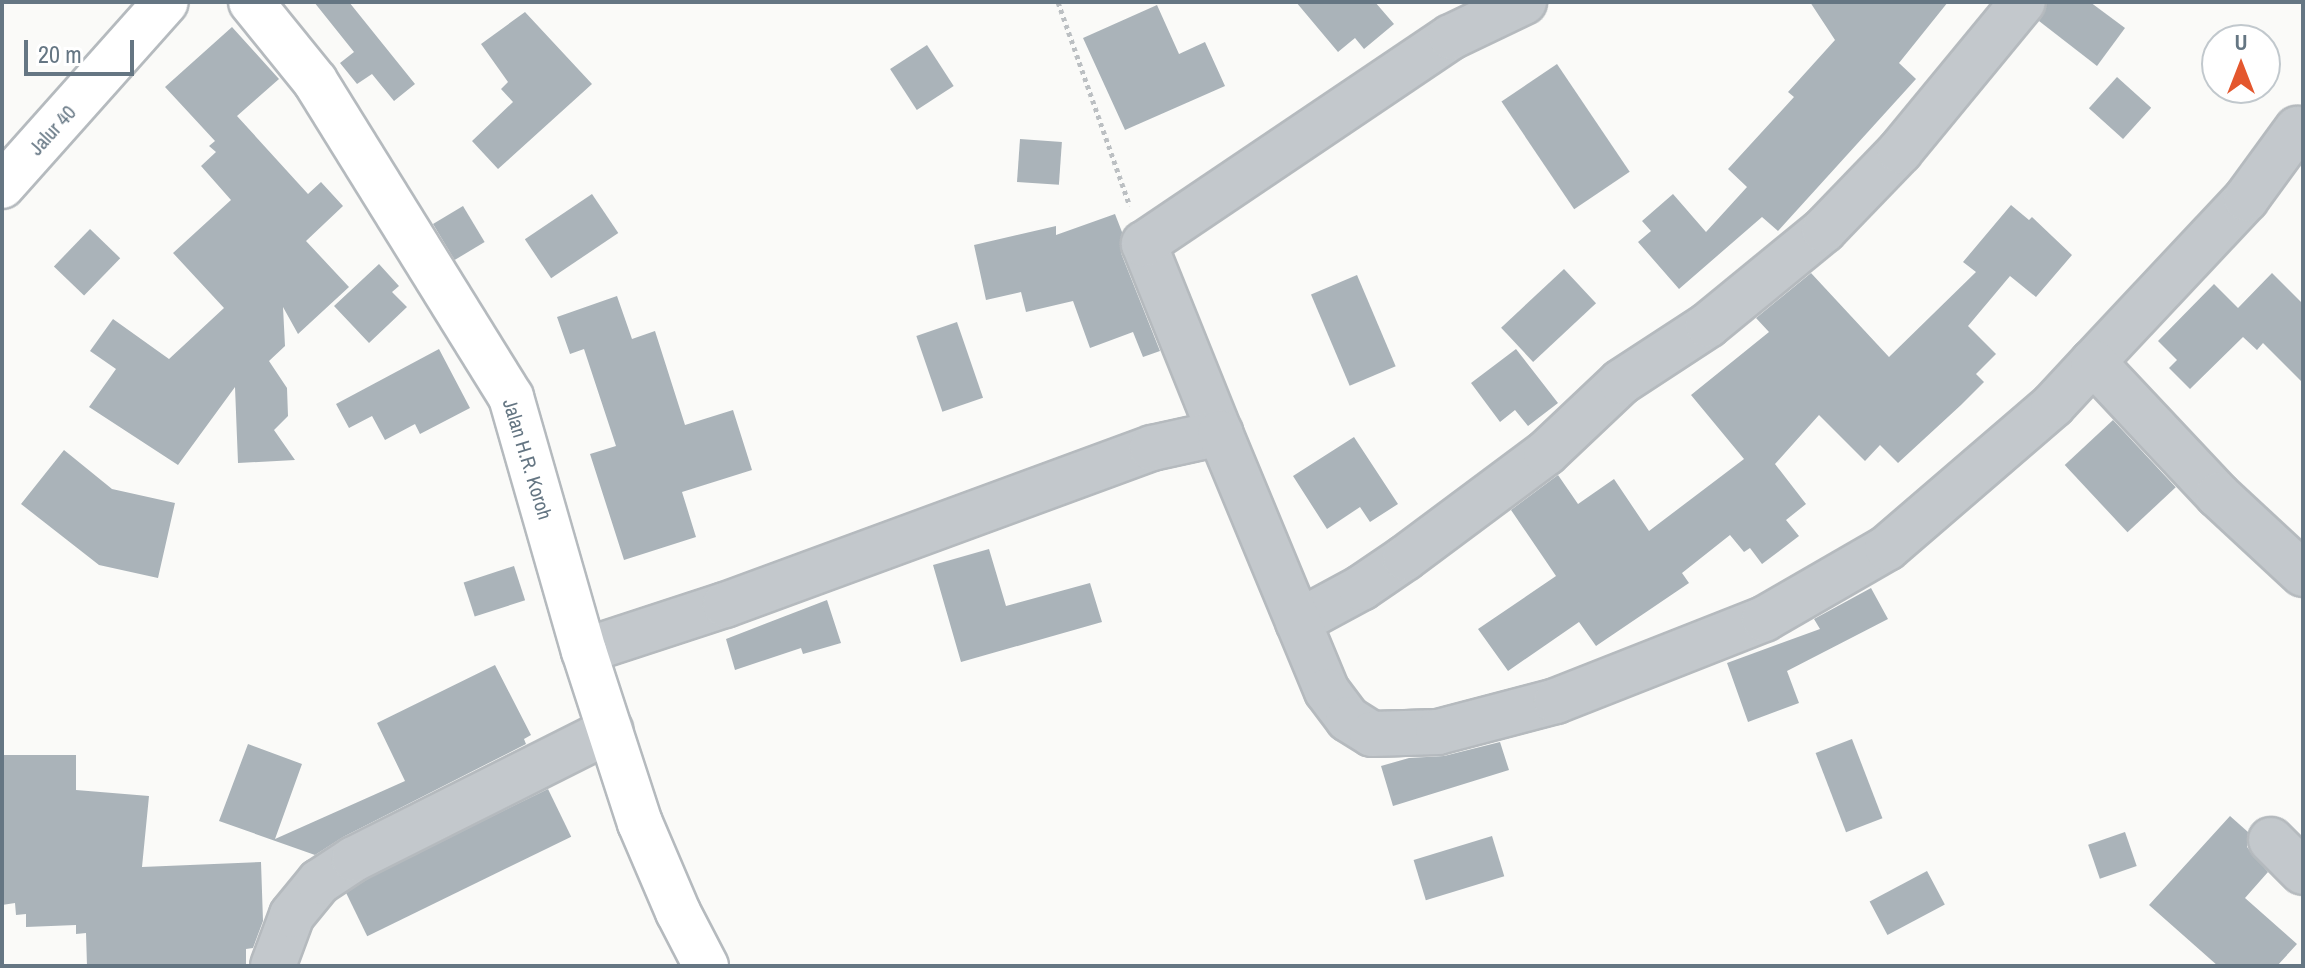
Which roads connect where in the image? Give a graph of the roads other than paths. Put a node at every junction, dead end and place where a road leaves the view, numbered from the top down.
1 (166, 2) edge
2 (251, 2) edge
3 (1524, 2) edge
4 (2023, 2) edge
5 (2297, 129) dead end
6 (2, 186) edge
7 (2093, 362) junction
8 (1220, 433) junction
9 (2303, 574) edge
10 (1298, 622) junction
11 (584, 651) junction
12 (610, 730) junction
13 (2271, 840) dead end
14 (2303, 872) edge
15 (273, 966) edge
16 (706, 966) edge

1 - 6 main road, Jalur 40
2 - 11 main road, Jalan H.R. Koroh
3 - 8 street
4 - 10 street
5 - 7 street
7 - 9 street
7 - 10 street
8 - 10 street
8 - 11 street
11 - 12 main road, Jalan H.R. Koroh
12 - 15 street
12 - 16 main road, Jalan H.R. Koroh
13 - 14 street

